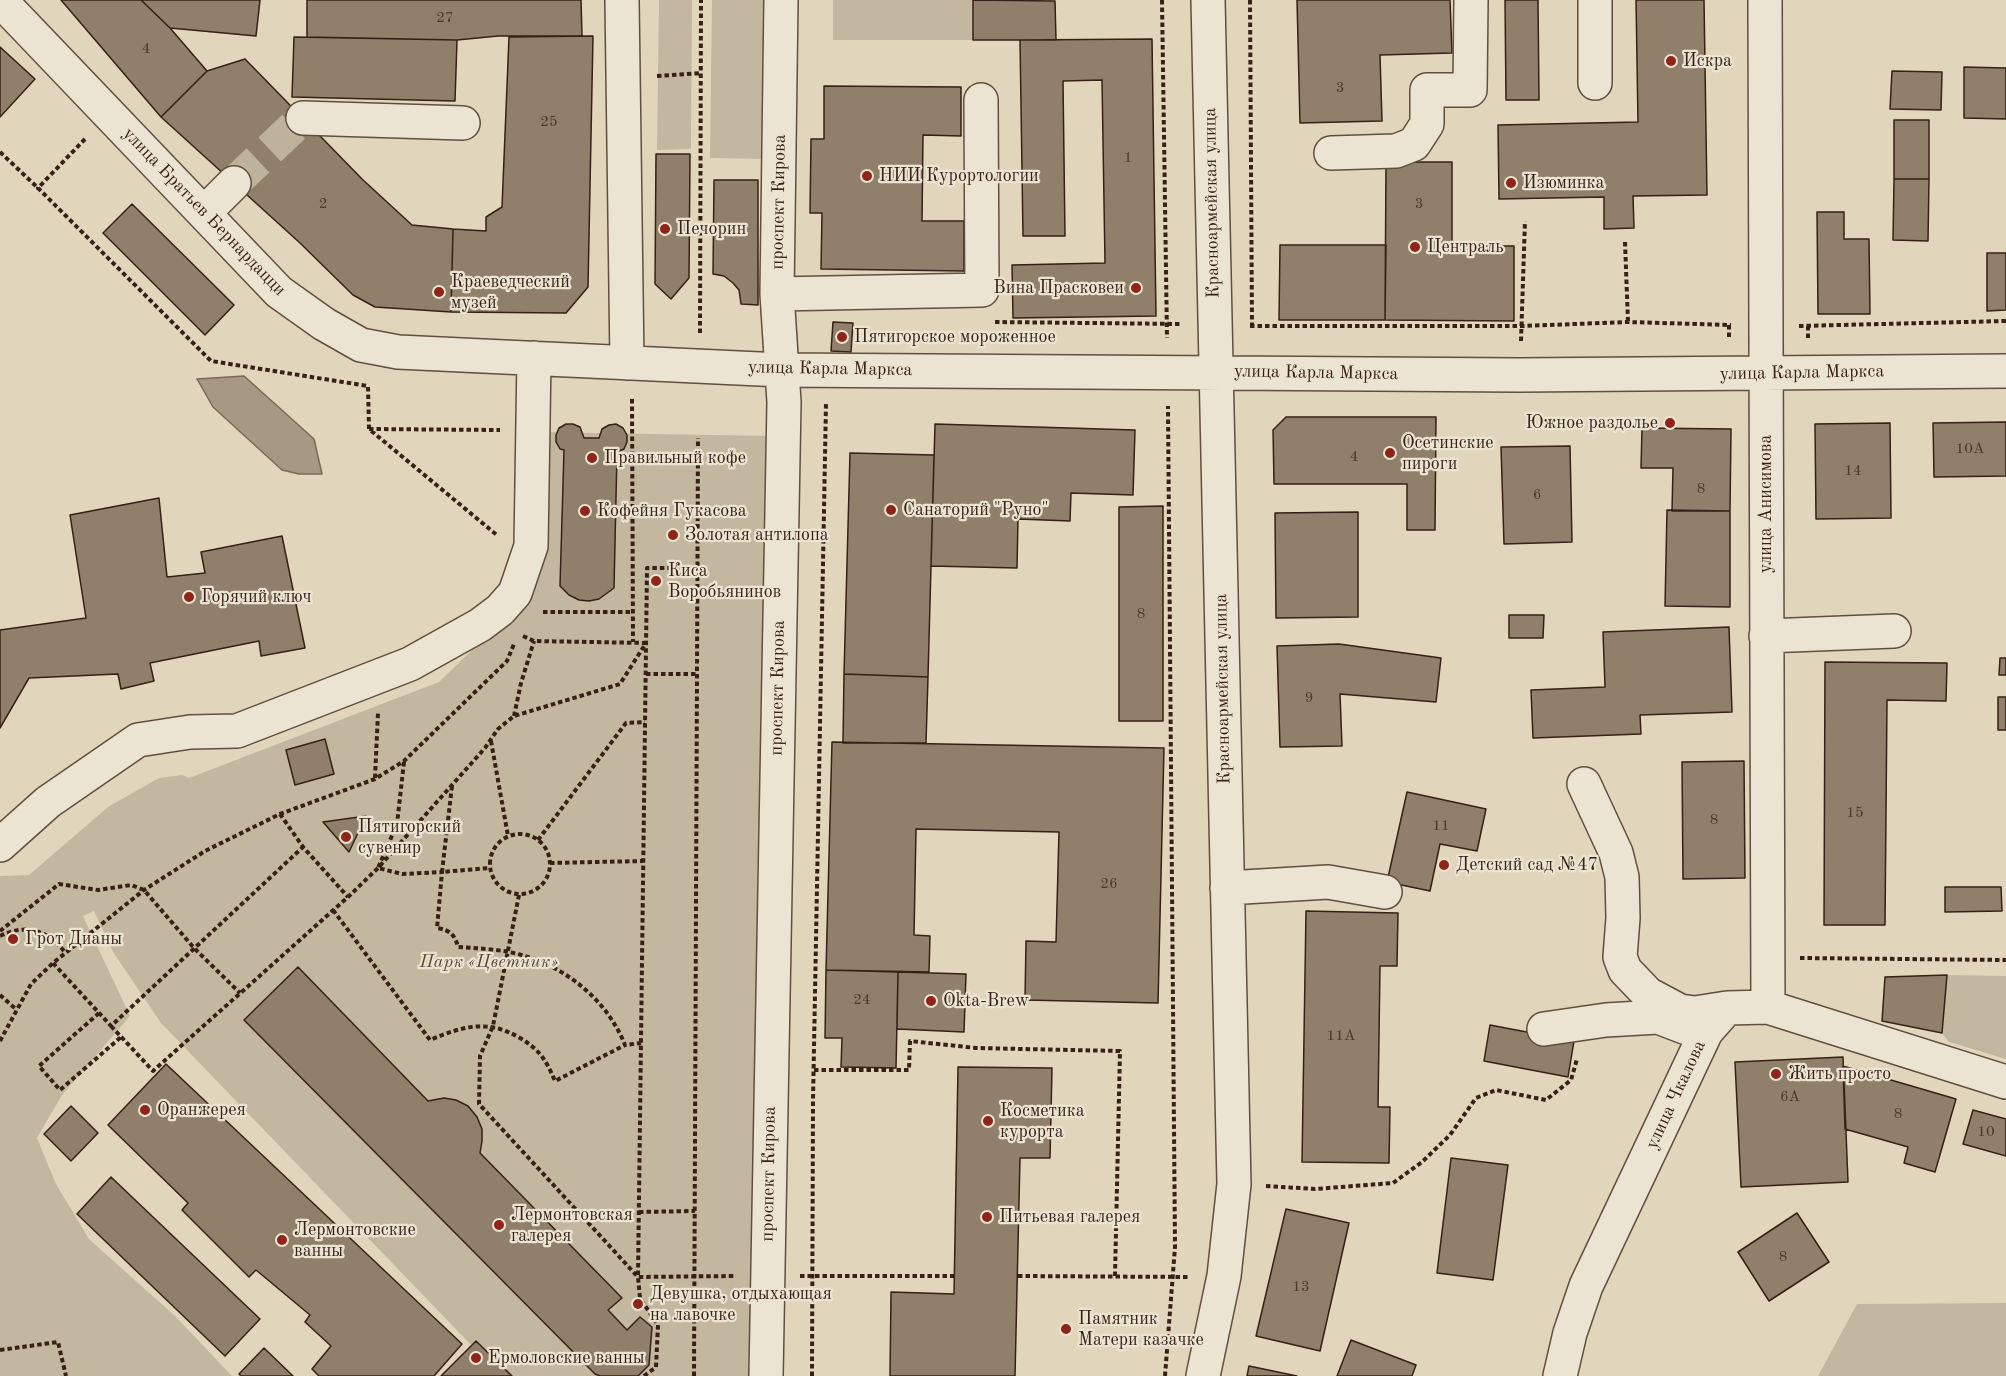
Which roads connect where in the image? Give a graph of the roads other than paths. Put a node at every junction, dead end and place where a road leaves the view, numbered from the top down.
1 (0, 0) edge
2 (622, 0) edge
3 (781, 0) edge
4 (1208, 0) edge
5 (1471, 0) edge
6 (1595, 0) edge
7 (1765, 0) edge
8 (1595, 83) dead end
9 (981, 100) dead end
10 (303, 118) dead end
11 (463, 123) dead end
12 (1331, 153) dead end
13 (234, 183) tunnel mouth
14 (204, 213) junction
15 (777, 294) junction
16 (534, 358) junction
17 (627, 363) junction
18 (781, 370) junction
19 (2006, 371) edge
20 (1216, 372) junction
21 (1766, 374) junction
22 (1894, 631) dead end
23 (1766, 636) junction
24 (1584, 784) dead end
25 (0, 845) edge
26 (1227, 888) junction
27 (1385, 892) dead end
28 (1768, 1007) junction
29 (1717, 1020) junction
30 (1544, 1029) dead end
31 (2006, 1082) edge
32 (766, 1376) edge
33 (1203, 1376) edge
34 (1560, 1376) edge

1 - 14 street, улица Братьев Бернардацци
2 - 17 street
3 - 15 street, проспект Кирова
4 - 20 street, Красноармейская улица
5 - 12 street
6 - 8 street
7 - 21 street, улица Анисимова
9 - 15 street
10 - 11 street
13 - 14 street
14 - 16 street, улица Братьев Бернардацци
15 - 18 street, проспект Кирова
16 - 17 street, улица Братьев Бернардацци
16 - 25 street
17 - 18 street, улица Карла Маркса
18 - 20 street, улица Карла Маркса
18 - 32 street, проспект Кирова
19 - 21 street, улица Карла Маркса
20 - 21 street, улица Карла Маркса
20 - 26 street, Красноармейская улица
21 - 23 street, улица Анисимова
22 - 23 street
23 - 28 street, улица Анисимова
24 - 29 street
26 - 27 street
26 - 33 street, Красноармейская улица
28 - 29 street
28 - 31 street
29 - 30 street
29 - 34 street, улица Чкалова

